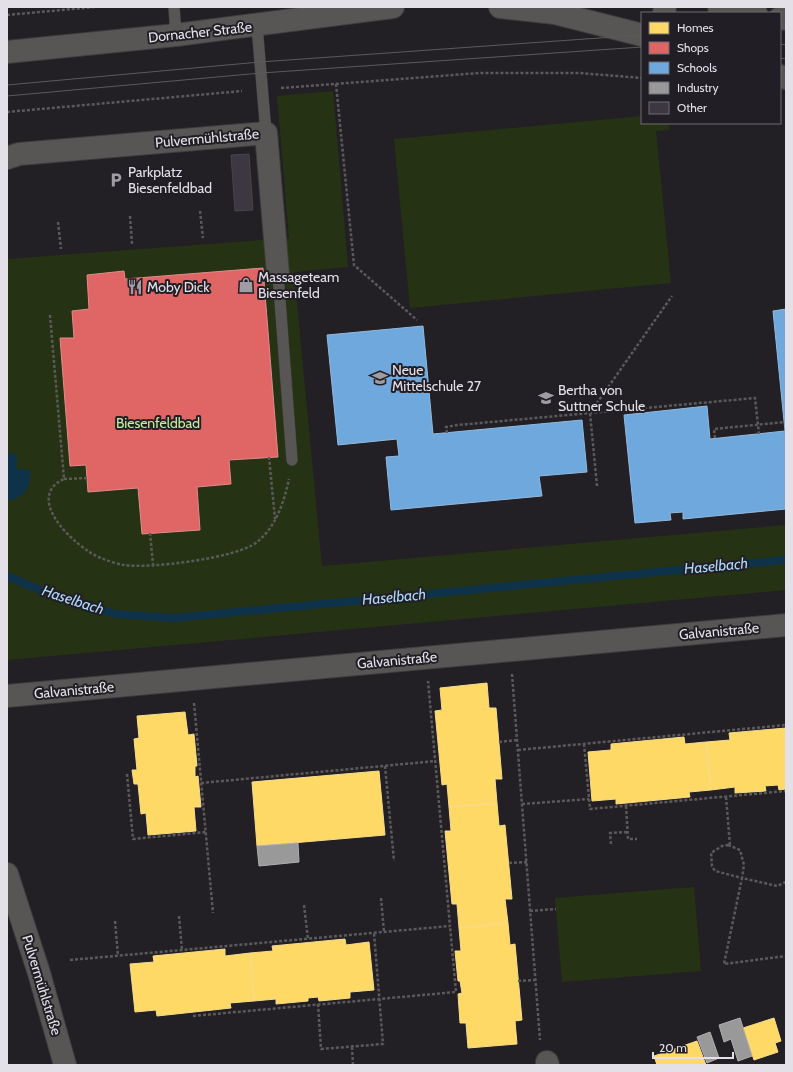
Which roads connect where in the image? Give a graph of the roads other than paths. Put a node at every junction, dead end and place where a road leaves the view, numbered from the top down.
1 (174, 7) edge
2 (393, 7) edge
3 (500, 7) edge
4 (719, 7) edge
5 (322, 11) edge
6 (750, 12) edge
7 (257, 26) junction
8 (641, 34) edge
9 (176, 35) junction
10 (7, 52) edge
11 (266, 133) junction
12 (7, 158) edge
13 (278, 274) joint
14 (292, 460) road end
15 (786, 625) edge
16 (7, 696) edge
17 (7, 874) edge
18 (12, 897) edge
19 (65, 1065) edge

1 - 9 lane
2 - 5 street, Dornacher Straße
3 - 8 street
4 - 6 street
5 - 7 street, Dornacher Straße
7 - 9 street, Dornacher Straße
7 - 11 lane
9 - 10 street, Dornacher Straße
11 - 12 street, Pulvermühlstraße
11 - 13 street, Pulvermühlstraße
13 - 14 lane
15 - 16 street, Galvanistraße
17 - 18 street, Pulvermühlstraße
18 - 19 street, Pulvermühlstraße

